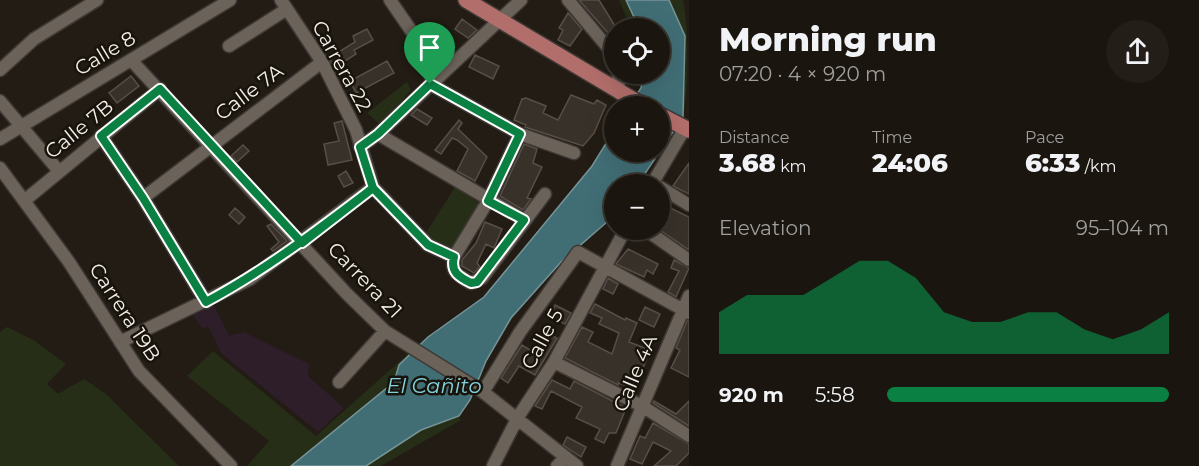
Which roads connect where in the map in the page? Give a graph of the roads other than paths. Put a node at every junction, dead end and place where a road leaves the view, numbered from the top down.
1 (97, 0) edge
2 (230, 0) edge
3 (390, 0) edge
4 (466, 0) edge
5 (521, 0) edge
6 (568, 0) edge
7 (284, 4) edge
8 (500, 20) junction
9 (604, 43) edge
10 (229, 46) dead end
11 (131, 60) junction
12 (322, 62) junction
13 (0, 70) edge
14 (441, 74) junction
15 (430, 84) junction
16 (620, 84) edge
17 (160, 89) junction
18 (622, 95) joint
19 (0, 101) edge
20 (670, 120) edge
21 (22, 125) junction
22 (685, 128) edge
23 (378, 134) junction
24 (520, 134) junction
25 (101, 136) junction
26 (0, 139) edge
27 (212, 145) junction
28 (360, 147) junction
29 (574, 153) dead end
30 (0, 168) edge
31 (58, 170) junction
32 (661, 174) edge
33 (373, 188) junction
34 (546, 194) dead end
35 (670, 194) edge
36 (143, 198) junction
37 (24, 201) junction
38 (488, 201) junction
39 (689, 205) edge
40 (524, 220) junction
41 (620, 240) edge
42 (660, 240) edge
43 (302, 243) junction
44 (454, 257) junction
45 (689, 260) edge
46 (604, 266) junction
47 (689, 296) edge
48 (206, 302) junction
49 (686, 312) edge
50 (385, 331) junction
51 (120, 342) junction
52 (554, 362) junction
53 (339, 382) dead end
54 (482, 392) junction
55 (642, 406) junction
56 (518, 417) junction
57 (689, 436) edge
58 (566, 457) junction
59 (619, 465) edge
60 (231, 466) edge
61 (493, 466) edge
62 (557, 466) edge
63 (577, 466) edge

1 - 13 street
2 - 11 street, Calle 8
3 - 14 street
4 - 8 main road
5 - 8 street
6 - 9 street
7 - 10 street
7 - 12 street, Carrera 22
8 - 14 street
8 - 18 main road
11 - 17 street, Carrera 21
11 - 21 street, Calle 8
12 - 27 street, Calle 7A
12 - 28 street, Carrera 22
14 - 15 street
15 - 23 street
15 - 24 street
16 - 18 street
17 - 25 street, Calle 7B
17 - 27 street, Carrera 21
19 - 21 street
20 - 22 main road
21 - 26 street, Calle 8
21 - 31 street
22 - 32 street
23 - 28 street
23 - 38 street
24 - 29 street
24 - 38 street
25 - 31 street, Calle 7B
25 - 36 street
27 - 36 street, Calle 7A
27 - 43 street, Carrera 21
28 - 33 street, Carrera 22
30 - 37 street, Carrera 19B
31 - 37 street, Calle 7B
33 - 43 street
33 - 44 street, Carrera 22
34 - 40 street
35 - 39 street
36 - 48 street
37 - 51 street, Carrera 19B
38 - 40 street
38 - 44 street
40 - 44 street
41 - 46 street, Calle 5
42 - 45 street
43 - 48 street
43 - 50 street, Carrera 21
46 - 49 street
46 - 52 street, Calle 5
46 - 54 street
47 - 49 street, Calle 4A
48 - 51 street
49 - 55 street, Calle 4A
50 - 53 street
50 - 54 street, Carrera 21
51 - 60 street, Carrera 19B
52 - 55 street
52 - 56 street, Calle 5
54 - 56 street, Carrera 21
55 - 57 street
55 - 59 street, Calle 4A
56 - 58 street, Carrera 21
56 - 61 street, Calle 5
58 - 62 street
58 - 63 street, Carrera 21

